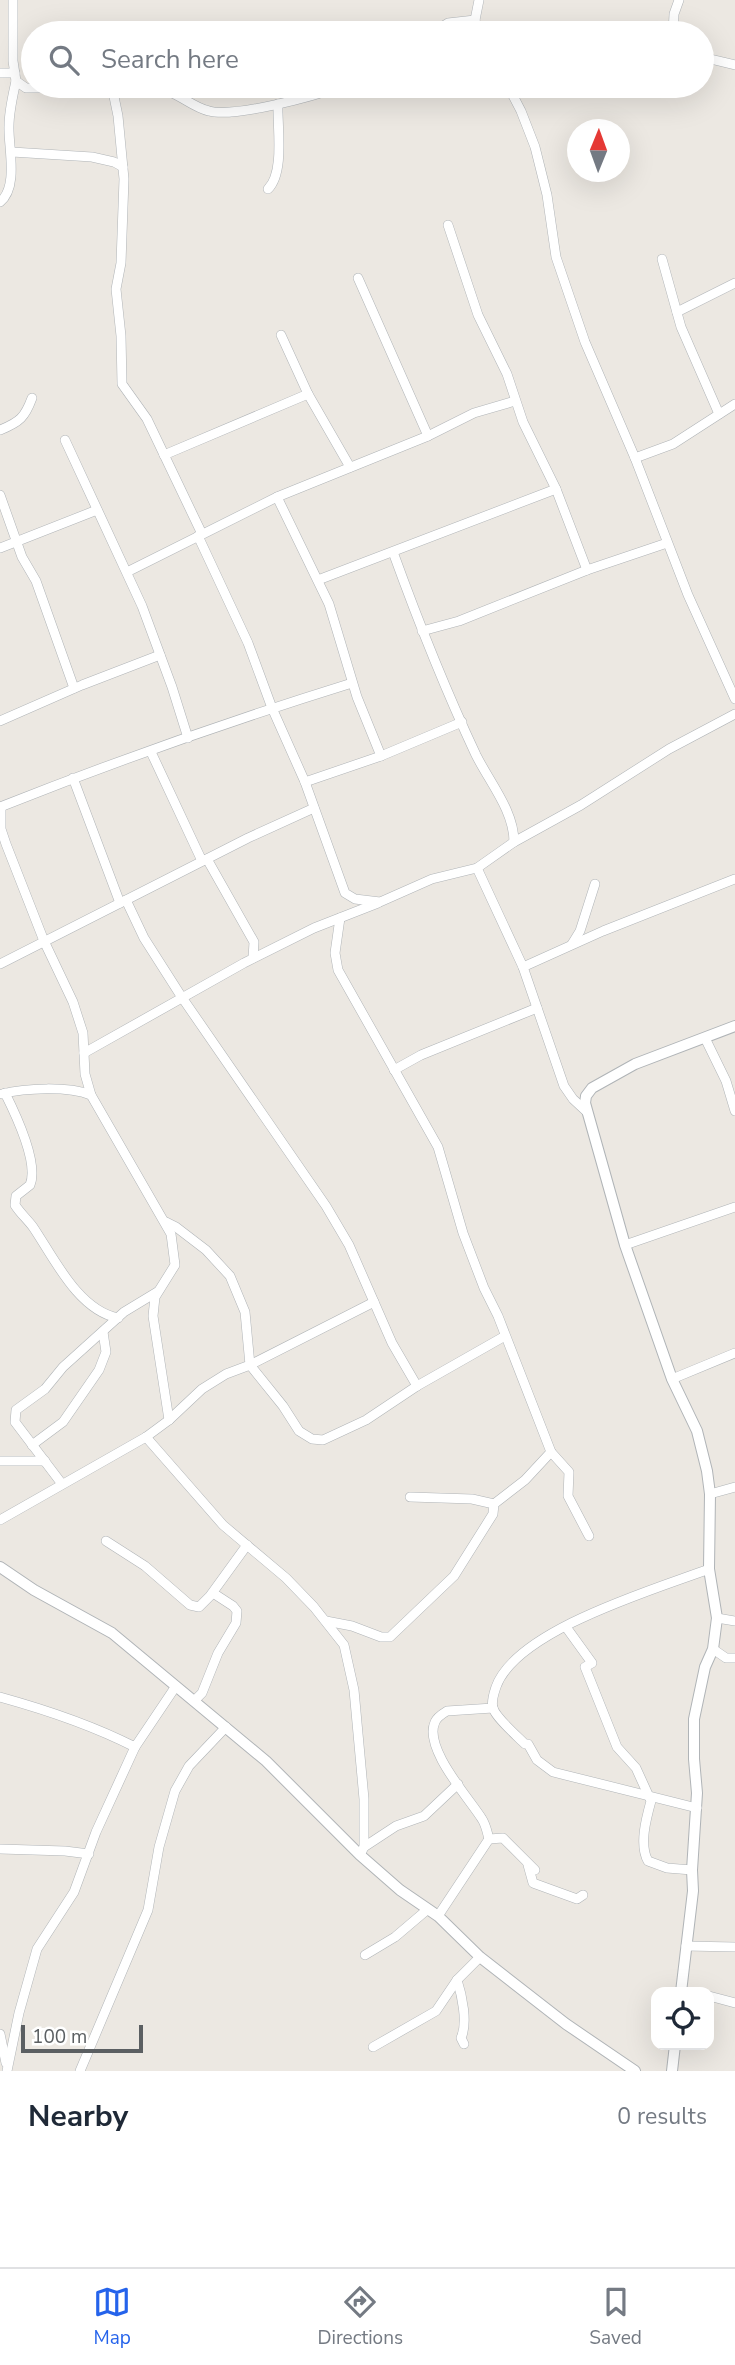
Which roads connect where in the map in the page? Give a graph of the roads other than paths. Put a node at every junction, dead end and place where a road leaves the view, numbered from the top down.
1 (13, 0) edge
2 (479, 0) edge
3 (679, 0) edge
4 (475, 20) joint
5 (466, 21) edge
6 (674, 21) edge
7 (714, 60) edge
8 (735, 65) edge
9 (0, 73) edge
10 (16, 77) junction
11 (21, 82) edge
12 (114, 98) edge
13 (181, 98) edge
14 (302, 98) edge
15 (514, 98) edge
16 (278, 104) junction
17 (8, 128) junction
18 (0, 135) edge
19 (12, 152) junction
20 (123, 167) junction
21 (268, 188) dead end
22 (0, 202) edge
23 (448, 225) dead end
24 (662, 259) dead end
25 (358, 278) dead end
26 (735, 283) edge
27 (677, 312) junction
28 (281, 335) dead end
29 (308, 394) junction
30 (32, 398) dead end
31 (515, 401) junction
32 (735, 404) edge
33 (719, 414) junction
34 (0, 430) edge
35 (428, 436) junction
36 (65, 440) dead end
37 (164, 455) junction
38 (635, 458) junction
39 (350, 467) junction
40 (556, 489) junction
41 (0, 495) edge
42 (277, 497) junction
43 (97, 510) junction
44 (200, 535) junction
45 (17, 542) junction
46 (667, 543) junction
47 (0, 548) edge
48 (393, 552) junction
49 (587, 570) junction
50 (127, 572) junction
51 (318, 580) junction
52 (422, 631) junction
53 (160, 655) junction
54 (352, 682) junction
55 (74, 688) junction
56 (735, 699) edge
57 (272, 708) junction
58 (735, 716) edge
59 (0, 721) edge
60 (462, 722) junction
61 (188, 738) junction
62 (151, 752) junction
63 (381, 756) junction
64 (73, 778) junction
65 (305, 782) junction
66 (0, 807) edge
67 (314, 808) junction
68 (514, 842) junction
69 (204, 860) junction
70 (477, 868) junction
71 (735, 879) edge
72 (594, 884) dead end
73 (123, 901) junction
74 (380, 902) junction
75 (340, 918) junction
76 (44, 942) junction
77 (572, 945) junction
78 (253, 958) junction
79 (0, 964) edge
80 (523, 967) junction
81 (181, 996) junction
82 (537, 1008) junction
83 (735, 1026) edge
84 (705, 1038) junction
85 (84, 1053) junction
86 (394, 1070) junction
87 (2, 1093) edge
88 (91, 1095) junction
89 (735, 1111) edge
90 (587, 1112) junction
91 (735, 1207) edge
92 (165, 1221) junction
93 (625, 1245) junction
94 (159, 1290) junction
95 (374, 1302) junction
96 (118, 1318) junction
97 (103, 1332) junction
98 (505, 1336) junction
99 (735, 1353) edge
100 (250, 1365) junction
101 (672, 1380) junction
102 (417, 1386) junction
103 (169, 1420) junction
104 (146, 1437) junction
105 (32, 1445) junction
106 (551, 1452) junction
107 (0, 1461) edge
108 (45, 1461) junction
109 (62, 1484) junction
110 (735, 1487) edge
111 (710, 1494) junction
112 (410, 1497) dead end
113 (494, 1504) junction
114 (0, 1520) edge
115 (589, 1536) dead end
116 (106, 1541) dead end
117 (247, 1545) junction
118 (0, 1567) edge
119 (709, 1569) junction
120 (213, 1593) junction
121 (718, 1618) junction
122 (326, 1621) junction
123 (735, 1621) edge
124 (566, 1627) junction
125 (713, 1648) junction
126 (735, 1658) edge
127 (176, 1686) junction
128 (0, 1697) edge
129 (194, 1701) junction
130 (493, 1708) junction
131 (226, 1727) junction
132 (135, 1747) junction
133 (458, 1784) junction
134 (648, 1796) junction
135 (696, 1808) junction
136 (489, 1839) junction
137 (0, 1849) edge
138 (362, 1851) junction
139 (89, 1854) junction
140 (527, 1862) junction
141 (535, 1870) dead end
142 (692, 1870) junction
143 (583, 1895) dead end
144 (428, 1909) junction
145 (438, 1916) junction
146 (686, 1946) junction
147 (735, 1947) edge
148 (365, 1955) dead end
149 (480, 1957) junction
150 (457, 1980) junction
151 (683, 1987) edge
152 (714, 1997) edge
153 (735, 2003) edge
154 (0, 2034) edge
155 (464, 2044) dead end
156 (373, 2048) dead end
157 (674, 2050) edge
158 (7, 2069) edge
159 (84, 2070) edge
160 (635, 2071) edge
161 (672, 2071) edge

1 - 10 street
2 - 4 street
3 - 6 street
4 - 5 street
7 - 8 street
9 - 10 street
10 - 11 street
10 - 17 street
12 - 20 street
13 - 16 street
14 - 16 street
15 - 38 street
16 - 21 street
17 - 18 street
17 - 19 street
19 - 20 street
19 - 22 street
20 - 37 street
23 - 31 street
24 - 27 street
25 - 35 street
26 - 27 street
27 - 33 street
28 - 29 street
29 - 37 street
29 - 39 street
30 - 34 street
31 - 35 street
31 - 40 street
32 - 33 street
33 - 38 street
35 - 39 street
36 - 43 street
37 - 44 street
38 - 46 street
39 - 42 street
40 - 48 street
40 - 49 street
41 - 45 street
42 - 44 street
42 - 51 street
43 - 45 street
43 - 50 street
44 - 50 street
44 - 57 street
45 - 47 street
45 - 55 street
46 - 49 street
46 - 56 street
48 - 51 street
48 - 52 street
49 - 52 street
50 - 53 street
51 - 54 street
52 - 60 street
53 - 55 street
53 - 61 street
54 - 57 street
54 - 63 street
55 - 59 street
57 - 61 street
57 - 65 street
58 - 68 street
60 - 63 street
60 - 68 street
61 - 62 street
62 - 64 street
62 - 69 street
63 - 65 street
64 - 66 street
64 - 73 street
65 - 67 street
66 - 76 street
67 - 69 street
67 - 74 street
68 - 70 street
69 - 73 street
69 - 78 street
70 - 74 street
70 - 80 street
71 - 77 street
72 - 77 street
73 - 76 street
73 - 81 street
74 - 75 street
75 - 78 street
75 - 86 street
76 - 79 street
76 - 85 street
77 - 80 street
78 - 81 street
80 - 82 street
81 - 85 street
81 - 95 street
82 - 86 street
82 - 90 street
83 - 84 street
84 - 89 street
84 - 90 street
85 - 88 street
86 - 98 street
87 - 88 street
87 - 96 street
88 - 92 street
90 - 93 street
91 - 93 street
92 - 94 street
92 - 100 street
93 - 101 street
94 - 96 street
94 - 103 street
95 - 100 street
95 - 102 street
96 - 97 street
97 - 105 street
97 - 105 street
98 - 102 street
98 - 106 street
99 - 101 street
100 - 102 street
100 - 103 street
101 - 111 street
103 - 104 street
104 - 109 street
104 - 117 street
105 - 108 street
106 - 113 street
106 - 115 street
107 - 108 street
108 - 109 street
109 - 114 street
110 - 111 street
111 - 119 street
112 - 113 street
113 - 122 street
116 - 120 street
117 - 120 street
117 - 122 street
118 - 127 street
119 - 121 street
119 - 124 street
120 - 129 street
121 - 123 street
121 - 125 street
122 - 138 street
124 - 130 street
124 - 134 street
125 - 126 street
125 - 135 street
127 - 129 street
127 - 132 street
128 - 132 street
129 - 131 street
130 - 133 street
130 - 134 street
131 - 138 street
131 - 159 street
132 - 139 street
133 - 136 street
133 - 138 street
134 - 135 street
134 - 142 street
135 - 142 street
136 - 140 street
136 - 145 street
137 - 139 street
138 - 144 street
139 - 158 street
140 - 141 street
140 - 143 street
142 - 146 street
144 - 145 street
144 - 148 street
145 - 149 street
146 - 147 street
146 - 151 street
149 - 150 street
149 - 160 street
150 - 155 street
150 - 156 street
152 - 153 street
154 - 158 street
157 - 161 street

